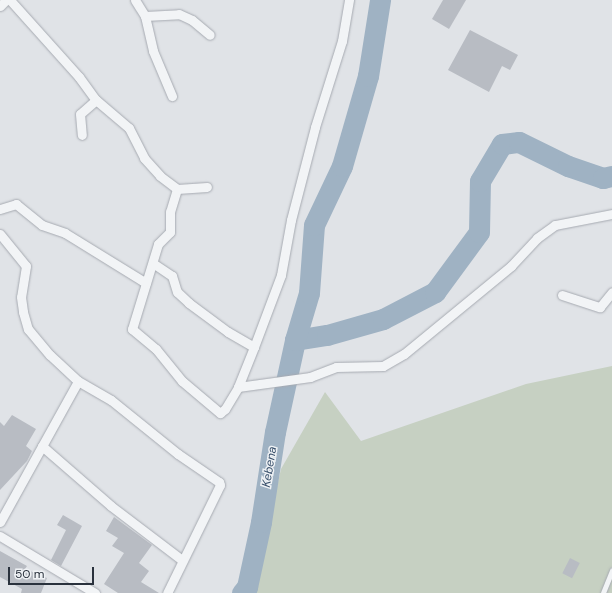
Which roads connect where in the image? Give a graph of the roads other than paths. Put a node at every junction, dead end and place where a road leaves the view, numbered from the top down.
1 (6, 0) edge
2 (10, 0) edge
3 (135, 0) edge
4 (349, 0) edge
5 (0, 6) edge
6 (144, 16) junction
7 (210, 35) dead end
8 (172, 96) dead end
9 (96, 100) junction
10 (82, 135) dead end
11 (207, 187) dead end
12 (177, 189) junction
13 (0, 209) edge
14 (612, 214) edge
15 (0, 234) edge
16 (153, 263) junction
17 (146, 283) junction
18 (612, 292) edge
19 (562, 295) dead end
20 (254, 347) junction
21 (78, 381) junction
22 (238, 387) junction
23 (42, 446) junction
24 (0, 522) edge
25 (0, 536) edge
26 (182, 560) junction
27 (612, 571) edge
28 (95, 593) edge
29 (167, 593) edge
30 (603, 593) edge

1 - 5 street
2 - 9 street
3 - 6 street
4 - 20 street
6 - 7 street
6 - 8 street
9 - 10 street
9 - 12 street
11 - 12 street
12 - 16 street
13 - 17 street
14 - 22 street
15 - 21 street
16 - 17 street
16 - 20 street
17 - 22 street
18 - 19 street
20 - 22 street
21 - 23 street
21 - 26 street
23 - 24 street
23 - 26 street
25 - 28 street
26 - 29 street
27 - 30 lane

